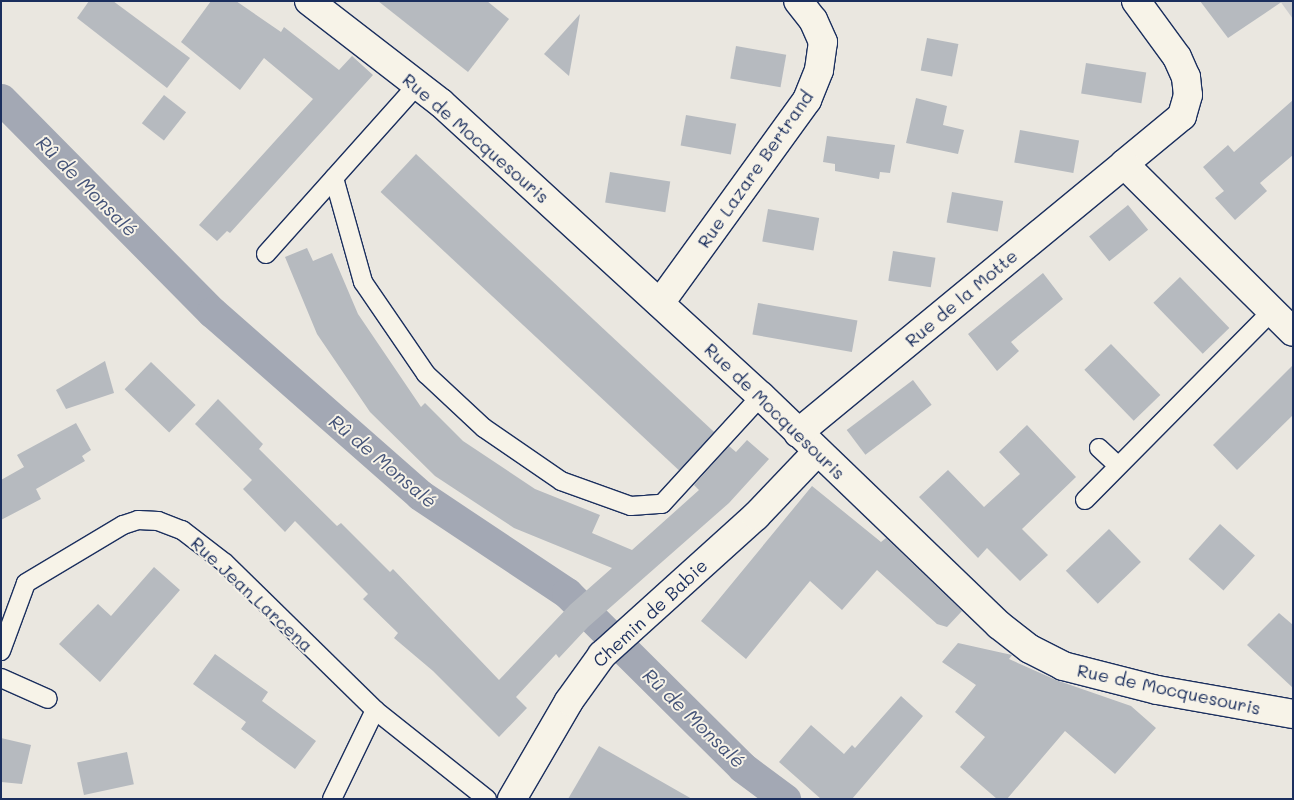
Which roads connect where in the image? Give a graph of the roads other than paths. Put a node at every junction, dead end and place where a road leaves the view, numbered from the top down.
1 (309, 1) edge
2 (798, 1) edge
3 (1146, 4) edge
4 (418, 84) junction
5 (1124, 164) junction
6 (334, 178) junction
7 (266, 254) dead end
8 (660, 303) junction
9 (1272, 311) junction
10 (1293, 332) edge
11 (761, 396) junction
12 (798, 433) junction
13 (1099, 448) dead end
14 (817, 452) junction
15 (1118, 466) junction
16 (1085, 500) dead end
17 (1, 651) edge
18 (1, 678) edge
19 (48, 699) dead end
20 (375, 710) junction
21 (1293, 714) edge
22 (332, 799) edge
23 (487, 799) edge
24 (512, 799) edge

1 - 4 street, Rue de Mocquesouris
2 - 8 street, Rue Lazare Bertrand
3 - 5 street, Rue de la Motte
4 - 6 lane
4 - 8 street, Rue de Mocquesouris
5 - 9 street
5 - 12 street, Rue de la Motte
6 - 7 lane
6 - 11 lane
8 - 11 street, Rue de Mocquesouris
9 - 10 street
9 - 15 lane
11 - 12 street, Rue de Mocquesouris
12 - 14 street, Rue de Mocquesouris
13 - 15 lane
14 - 21 street, Rue de Mocquesouris
14 - 24 street, Chemin de Babie
15 - 16 lane
17 - 20 lane, Rue Jean Larcena
18 - 19 lane
20 - 22 lane
20 - 23 lane, Rue Jean Larcena

